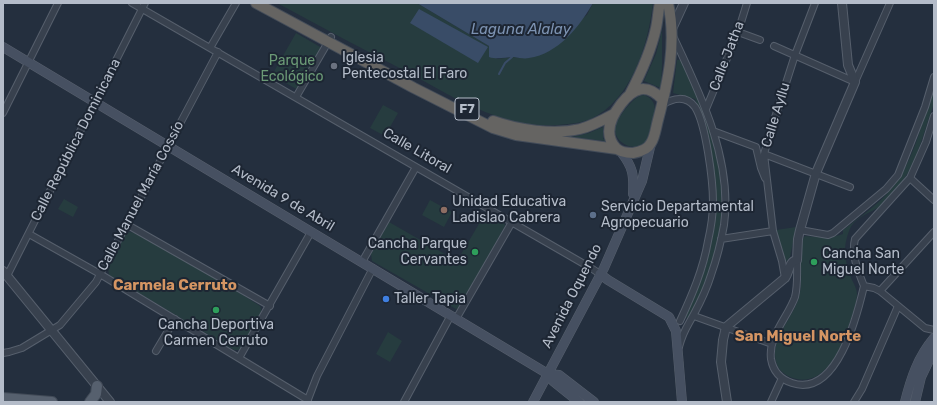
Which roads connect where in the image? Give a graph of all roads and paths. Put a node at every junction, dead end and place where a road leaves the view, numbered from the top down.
1 (58, 3) edge
2 (132, 3) edge
3 (236, 3) edge
4 (256, 3) edge
5 (269, 3) edge
6 (660, 3) edge
7 (668, 3) edge
8 (684, 3) edge
9 (748, 3) edge
10 (815, 3) edge
11 (842, 3) edge
12 (890, 3) edge
13 (144, 6) edge
14 (672, 32) junction
15 (738, 32) junction
16 (330, 39) junction
17 (760, 40) dead end
18 (774, 46) dead end
19 (3, 47) edge
20 (210, 48) junction
21 (218, 52) junction
22 (795, 55) junction
23 (28, 62) junction
24 (934, 77) edge
25 (855, 82) junction
26 (630, 94) junction
27 (296, 97) junction
28 (95, 103) junction
29 (663, 103) junction
30 (706, 109) junction
31 (3, 113) edge
32 (614, 114) junction
33 (934, 116) edge
34 (932, 127) edge
35 (713, 131) junction
36 (651, 143) junction
37 (167, 146) junction
38 (619, 150) junction
39 (764, 154) junction
40 (416, 167) junction
41 (816, 173) junction
42 (910, 178) junction
43 (768, 186) junction
44 (850, 187) dead end
45 (934, 200) edge
46 (632, 201) junction
47 (512, 222) junction
48 (126, 224) junction
49 (800, 230) junction
50 (773, 231) junction
51 (311, 232) junction
52 (934, 232) edge
53 (29, 234) junction
54 (721, 239) junction
55 (797, 260) junction
56 (362, 262) junction
57 (373, 268) junction
58 (5, 273) edge
59 (100, 274) junction
60 (600, 274) junction
61 (785, 278) junction
62 (864, 286) junction
63 (880, 291) junction
64 (270, 306) junction
65 (898, 306) junction
66 (694, 316) junction
67 (453, 317) junction
68 (670, 317) junction
69 (175, 319) junction
70 (680, 321) junction
71 (687, 324) junction
72 (726, 327) junction
73 (934, 330) edge
74 (52, 331) junction
75 (934, 337) edge
76 (772, 344) junction
77 (934, 350) edge
78 (156, 351) dead end
79 (679, 351) junction
80 (3, 353) edge
81 (239, 358) junction
82 (548, 374) junction
83 (782, 378) junction
84 (97, 386) junction
85 (3, 398) edge
86 (308, 401) edge
87 (52, 402) edge
88 (90, 402) edge
89 (110, 402) edge
90 (404, 402) edge
91 (533, 402) edge
92 (579, 402) edge
93 (594, 402) edge
94 (682, 402) edge
95 (727, 402) edge
96 (771, 402) edge
97 (854, 402) edge
98 (905, 402) edge
99 (915, 402) edge

1 - 23 street
2 - 13 street, Calle Litoral
3 - 20 street
4 - 16 highway, F7
5 - 16 highway, F7
6 - 26 highway, F7
7 - 14 highway, F7
8 - 14 street
9 - 15 street, Calle Jatha
10 - 22 street, Calle Ayllu
11 - 25 street
12 - 25 street
13 - 20 street, Calle Litoral
13 - 28 street, Calle República Dominicana
14 - 29 highway, F7
14 - 30 street
15 - 17 street
15 - 30 street, Calle Jatha
16 - 27 street
16 - 32 highway, F7
16 - 38 highway, F7
18 - 22 street
19 - 23 main road, Avenida 9 de Abril
20 - 21 street, Calle Litoral
21 - 27 street, Calle Litoral
21 - 37 street, Calle Manuel María Cossío
22 - 25 street
22 - 39 street, Calle Ayllu
23 - 28 main road, Avenida 9 de Abril
23 - 31 street
24 - 49 street
25 - 41 street
26 - 29 highway
26 - 32 highway, F7
27 - 40 street, Calle Litoral
28 - 37 main road, Avenida 9 de Abril
28 - 53 street, Calle República Dominicana
29 - 36 highway, F7
29 - 70 street
30 - 35 street
32 - 38 highway, F7
33 - 34 street
34 - 42 street
35 - 43 street
35 - 54 street
36 - 38 highway, F7
36 - 46 main road, Avenida Oquendo / F7
37 - 48 street, Calle Manuel María Cossío
37 - 51 main road, Avenida 9 de Abril
38 - 46 main road, Avenida Oquendo / F7
39 - 41 street
39 - 43 street, Calle Ayllu
40 - 47 street, Calle Litoral
40 - 56 street
41 - 44 street
41 - 49 street
42 - 45 street
42 - 62 street
43 - 50 street, Calle Ayllu
46 - 60 main road, Avenida Oquendo / F7
47 - 60 street, Calle Litoral
47 - 67 street
48 - 59 street, Calle Manuel María Cossío
48 - 64 street
49 - 55 street
50 - 54 street
50 - 61 street, Calle Ayllu
51 - 56 main road, Avenida 9 de Abril
51 - 64 street
52 - 63 street
53 - 58 street, Calle República Dominicana
53 - 59 street
54 - 66 street
55 - 61 street
55 - 76 street
56 - 57 main road, Avenida 9 de Abril
57 - 67 main road, Avenida 9 de Abril
57 - 86 street
58 - 74 street
59 - 69 street
59 - 74 street, Calle Manuel María Cossío
60 - 68 main road, Calle Litoral
60 - 82 main road, Avenida Oquendo / F7
61 - 72 street
62 - 63 street
62 - 83 street
63 - 65 street
64 - 81 street
65 - 73 street
65 - 97 street
66 - 71 street
66 - 72 street
67 - 82 main road, Avenida 9 de Abril
67 - 90 street
68 - 70 street, Calle Litoral
68 - 79 main road
69 - 78 street
69 - 81 street
70 - 71 street, Calle Litoral
71 - 79 street
72 - 76 street
72 - 95 street
73 - 75 street
74 - 80 street, Calle Manuel María Cossío
74 - 84 street
75 - 98 main road
76 - 83 street
77 - 99 main road
79 - 94 main road
81 - 86 street
82 - 91 main road, Avenida Oquendo
82 - 92 main road
82 - 93 main road
83 - 96 street
84 - 88 main road
84 - 89 street
85 - 87 main road

